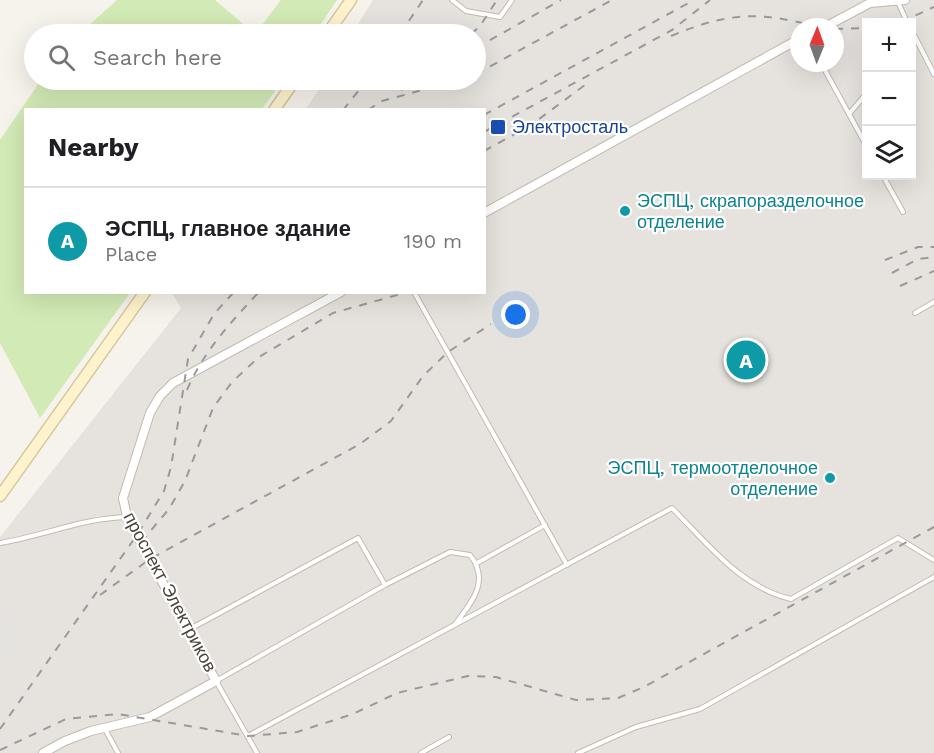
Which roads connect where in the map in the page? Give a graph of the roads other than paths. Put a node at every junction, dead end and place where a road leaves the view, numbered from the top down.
1 (351, 0) edge
2 (452, 0) edge
3 (512, 0) edge
4 (902, 1) edge
5 (842, 18) edge
6 (907, 18) edge
7 (334, 24) edge
8 (916, 39) edge
9 (790, 44) edge
10 (826, 72) edge
11 (934, 74) edge
12 (288, 90) edge
13 (862, 100) edge
14 (275, 108) edge
15 (849, 114) junction
16 (862, 136) edge
17 (885, 180) edge
18 (486, 212) edge
19 (903, 212) dead end
20 (144, 294) edge
21 (337, 294) edge
22 (415, 294) edge
23 (934, 302) edge
24 (915, 312) dead end
25 (0, 496) edge
26 (127, 517) junction
27 (545, 525) junction
28 (0, 543) edge
29 (934, 560) edge
30 (477, 563) junction
31 (567, 565) junction
32 (934, 577) edge
33 (385, 585) junction
34 (454, 626) junction
35 (188, 630) junction
36 (216, 681) junction
37 (105, 728) junction
38 (248, 736) junction
39 (449, 737) dead end
40 (43, 753) edge
41 (118, 753) edge
42 (257, 753) edge
43 (421, 753) edge
44 (578, 753) edge

1 - 7 street
2 - 3 lane
4 - 5 street
4 - 6 lane
8 - 11 lane
9 - 18 street
10 - 15 lane
12 - 14 street
13 - 15 lane
15 - 16 lane
17 - 19 lane
20 - 25 street
21 - 26 street, проспект Электриков
22 - 27 lane
23 - 24 lane
26 - 28 lane
26 - 35 street, проспект Электриков
27 - 30 lane
27 - 31 lane
29 - 31 lane
30 - 33 lane
30 - 34 lane
31 - 34 lane
32 - 44 lane
33 - 35 lane
33 - 36 lane
34 - 38 lane
35 - 36 street, проспект Электриков
36 - 37 street
36 - 38 lane
37 - 40 street
37 - 41 lane
38 - 42 lane
39 - 43 lane

